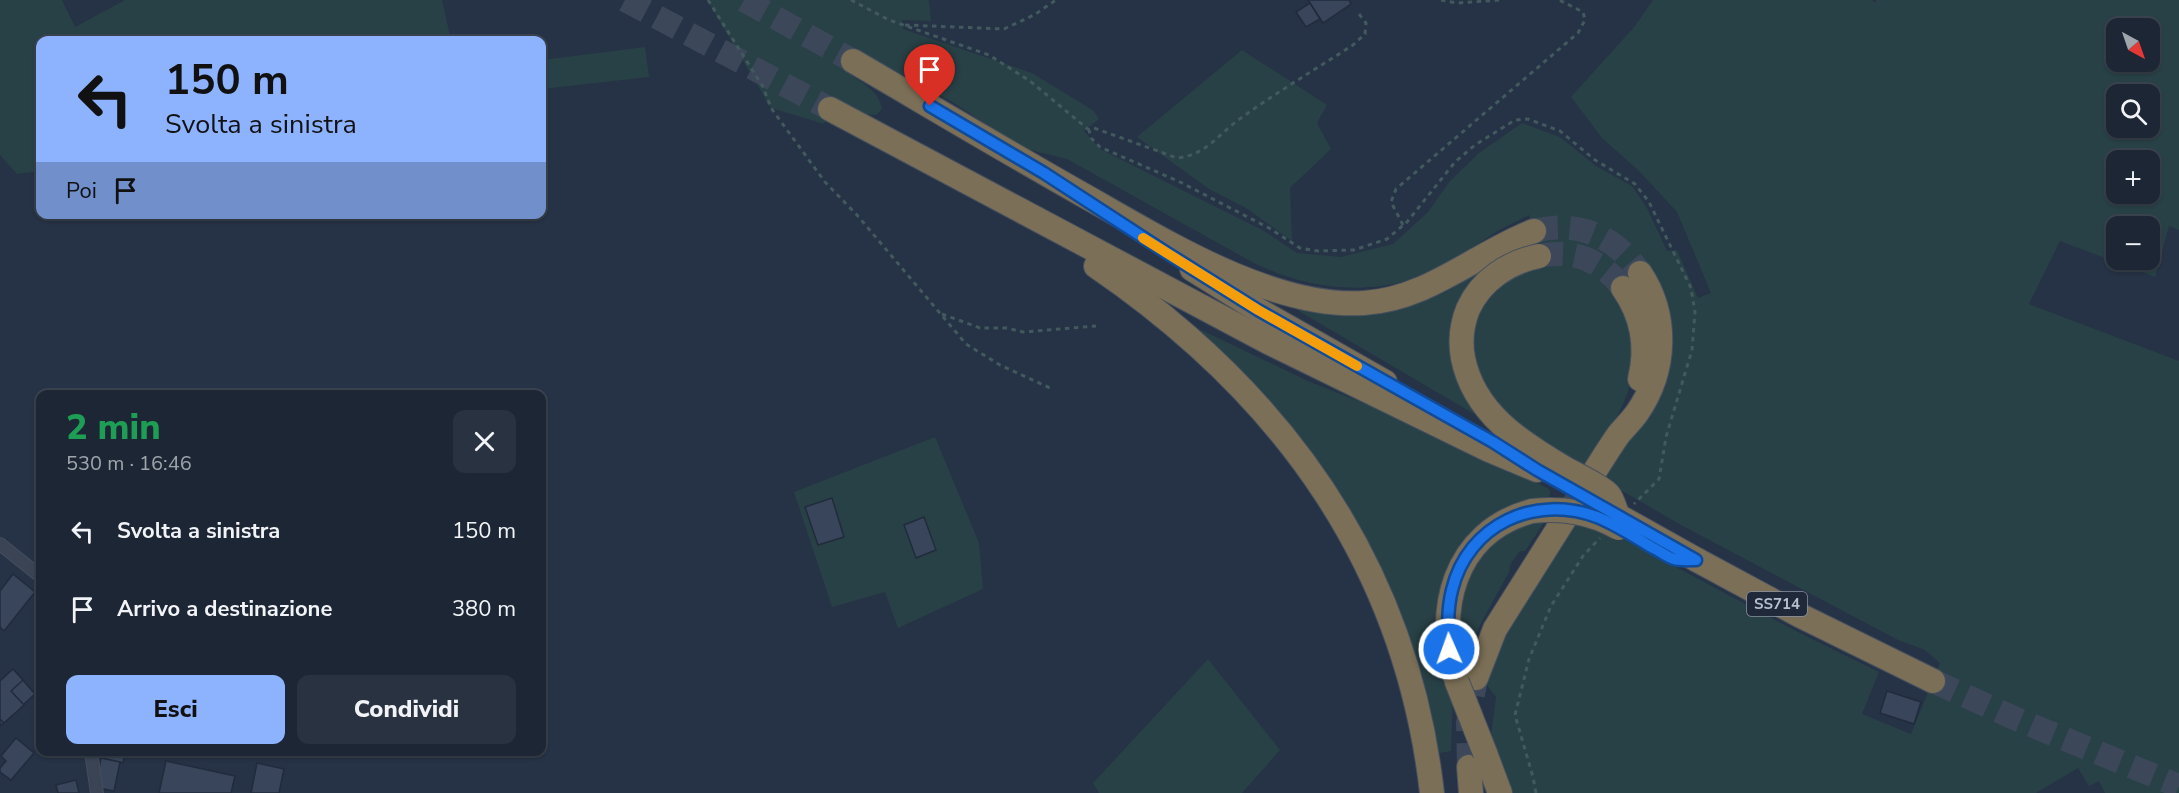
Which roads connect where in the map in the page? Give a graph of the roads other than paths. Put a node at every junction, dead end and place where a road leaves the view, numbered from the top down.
1 (853, 62) tunnel mouth
2 (830, 109) tunnel mouth
3 (1044, 173) junction
4 (976, 188) junction
5 (1533, 231) tunnel mouth
6 (1539, 256) tunnel mouth
7 (1632, 280) tunnel mouth
8 (1537, 470) junction
9 (1591, 477) tunnel mouth
10 (1620, 517) junction
11 (1565, 518) tunnel mouth
12 (0, 544) edge
13 (1696, 560) junction
14 (36, 573) edge
15 (1466, 680) junction
16 (1933, 681) tunnel mouth
17 (92, 756) edge
18 (1477, 760) junction
19 (97, 793) edge
20 (1432, 793) edge
21 (1471, 793) edge
22 (1500, 793) edge

1 - 3 highway, SS714
2 - 4 highway, SS714
3 - 5 highway
3 - 8 highway, SS714
4 - 8 highway, SS714
4 - 20 highway
6 - 10 highway, bridge
7 - 9 highway
8 - 10 highway, SS714, bridge
10 - 13 highway, SS714, bridge
11 - 15 highway
12 - 14 street
13 - 15 highway, bridge
13 - 16 highway, SS714
15 - 18 highway, bridge
17 - 19 street
18 - 21 highway
18 - 22 highway

